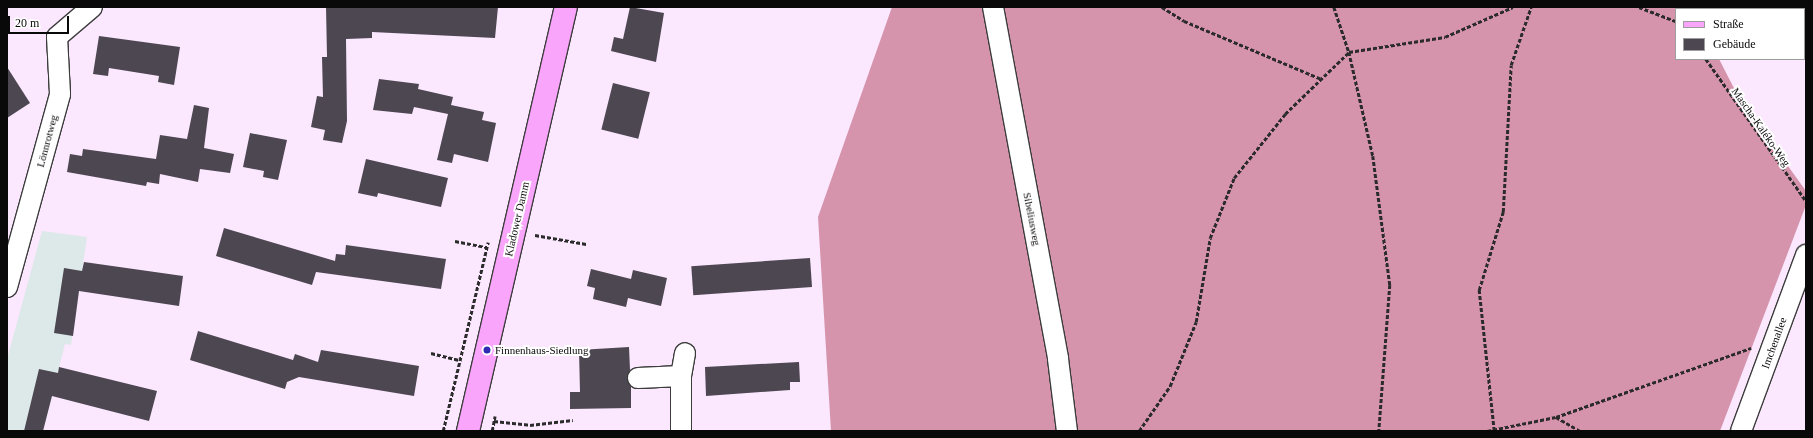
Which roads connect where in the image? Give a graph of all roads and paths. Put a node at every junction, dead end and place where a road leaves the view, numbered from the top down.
1 (92, 7) edge
2 (566, 7) edge
3 (993, 7) edge
4 (1162, 7) edge
5 (1334, 7) edge
6 (1513, 7) edge
7 (1531, 7) edge
8 (1639, 7) edge
9 (1675, 21) edge
10 (1348, 52) junction
11 (1707, 60) edge
12 (1321, 79) junction
13 (1806, 201) edge
14 (491, 235) dead end
15 (533, 235) dead end
16 (455, 241) dead end
17 (586, 244) dead end
18 (486, 247) junction
19 (1806, 255) edge
20 (8, 281) edge
21 (1776, 339) junction
22 (431, 353) dead end
23 (685, 353) dead end
24 (460, 360) junction
25 (681, 376) junction
26 (638, 378) dead end
27 (1556, 417) junction
28 (573, 420) dead end
29 (494, 421) dead end
30 (443, 431) edge
31 (468, 431) edge
32 (681, 431) edge
33 (1067, 431) edge
34 (1139, 431) edge
35 (1379, 431) edge
36 (1486, 431) edge
37 (1494, 431) edge
38 (1580, 431) edge
39 (1741, 431) edge

1 - 20 street, Lönnrotweg
2 - 31 main road, Kladower Damm
3 - 33 street, Sibeliusweg
4 - 12 path
5 - 10 path
6 - 10 path
7 - 37 path
8 - 9 path
10 - 12 path
10 - 35 path
11 - 13 path, Mascha-Kaléko-Weg
12 - 34 path
14 - 18 path
15 - 17 path
16 - 18 path
18 - 24 path
19 - 21 street, Imchenallee
21 - 27 path
21 - 39 street, Imchenallee
22 - 24 path
23 - 25 street
24 - 30 path
25 - 26 street
25 - 32 street
27 - 37 path
27 - 38 path
28 - 29 path
36 - 37 path

